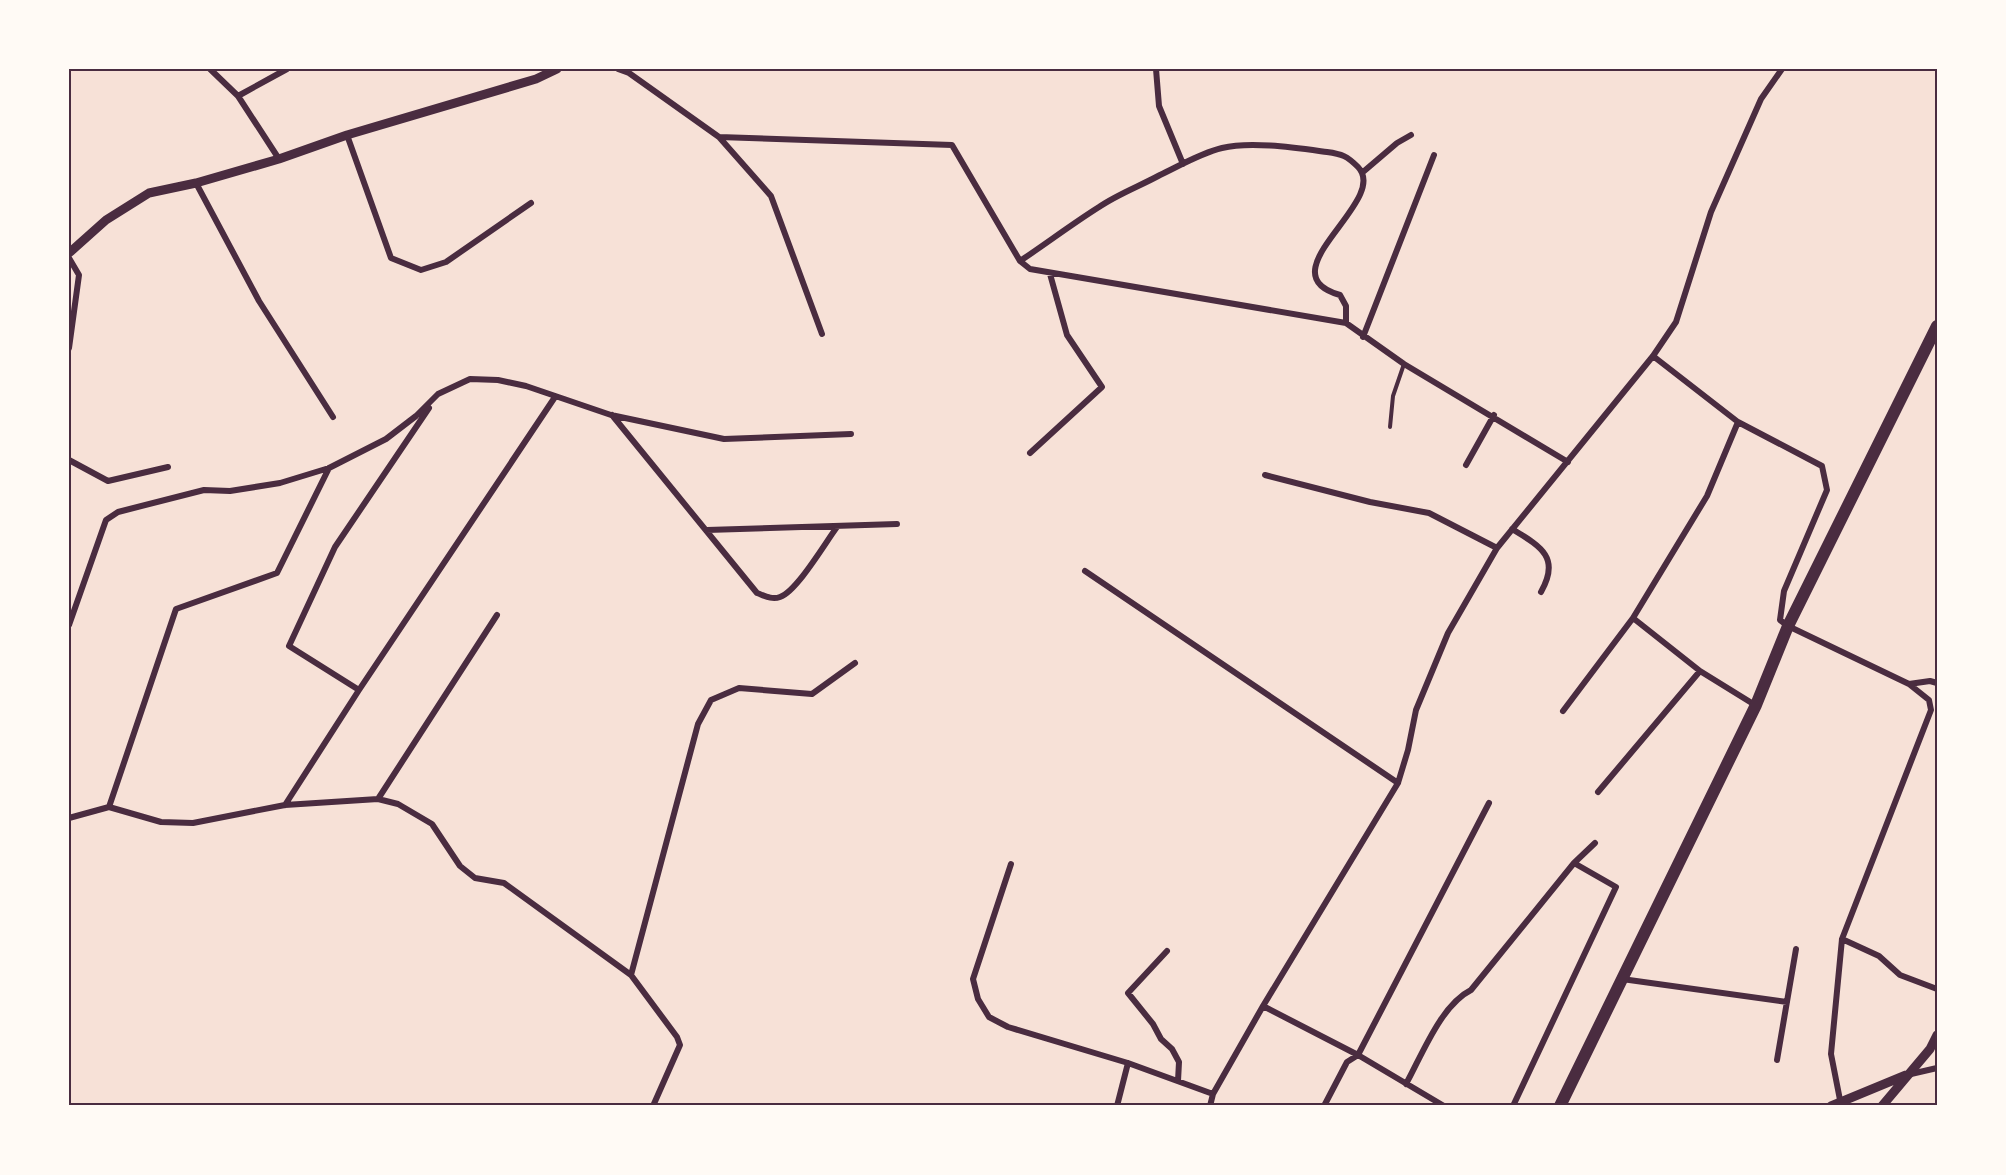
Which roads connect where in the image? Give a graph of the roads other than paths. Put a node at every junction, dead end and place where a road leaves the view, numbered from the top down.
1 (210, 69) edge
2 (287, 69) edge
3 (557, 69) edge
4 (618, 69) edge
5 (1156, 69) edge
6 (1782, 69) edge
7 (238, 96) junction
8 (347, 135) junction
9 (1411, 135) dead end
10 (719, 137) junction
11 (1434, 155) dead end
12 (279, 159) junction
13 (1183, 164) junction
14 (1363, 172) junction
15 (196, 183) junction
16 (531, 203) dead end
17 (69, 253) edge
18 (69, 258) edge
19 (1020, 261) junction
20 (1050, 274) junction
21 (1346, 322) junction
22 (1937, 326) edge
23 (822, 334) dead end
24 (1363, 337) junction
25 (69, 348) edge
26 (1653, 356) junction
27 (1404, 363) junction
28 (438, 394) junction
29 (555, 397) junction
30 (611, 415) junction
31 (1494, 415) junction
32 (333, 417) dead end
33 (1738, 422) junction
34 (1390, 427) dead end
35 (851, 434) dead end
36 (1030, 453) dead end
37 (69, 460) edge
38 (1568, 462) junction
39 (1466, 465) dead end
40 (168, 467) dead end
41 (329, 468) junction
42 (1265, 475) dead end
43 (897, 524) dead end
44 (837, 527) junction
45 (1512, 529) junction
46 (707, 530) junction
47 (1497, 548) junction
48 (1085, 572) dead end
49 (1541, 592) dead end
50 (497, 615) dead end
51 (1633, 618) junction
52 (69, 625) edge
53 (1788, 626) junction
54 (855, 663) dead end
55 (1700, 671) junction
56 (1937, 683) edge
57 (1909, 684) junction
58 (359, 690) junction
59 (1756, 705) junction
60 (1563, 711) dead end
61 (1398, 783) junction
62 (1598, 792) dead end
63 (378, 799) junction
64 (1489, 803) dead end
65 (285, 805) junction
66 (109, 807) junction
67 (69, 818) edge
68 (1595, 843) dead end
69 (1574, 863) junction
70 (1011, 864) dead end
71 (1842, 939) junction
72 (1796, 949) dead end
73 (1167, 951) dead end
74 (630, 975) junction
75 (1622, 979) junction
76 (1937, 989) edge
77 (1787, 1002) junction
78 (1263, 1006) junction
79 (1937, 1035) edge
80 (1358, 1055) junction
81 (1777, 1060) dead end
82 (1128, 1063) junction
83 (1937, 1068) edge
84 (1910, 1074) junction
85 (1178, 1081) junction
86 (1406, 1084) junction
87 (1214, 1094) junction
88 (1433, 1103) edge
89 (1841, 1103) edge
90 (653, 1106) edge
91 (1117, 1106) edge
92 (1210, 1106) edge
93 (1324, 1106) edge
94 (1444, 1106) edge
95 (1513, 1106) edge
96 (1560, 1106) edge
97 (1831, 1106) edge
98 (1882, 1106) edge

1 - 7 street
2 - 7 street
3 - 8 street
4 - 10 street
5 - 13 street
6 - 26 street
7 - 12 street
8 - 12 street
8 - 16 street
9 - 14 street
10 - 19 street
10 - 23 street
11 - 24 street
12 - 15 street
13 - 14 street
13 - 19 street
14 - 21 street
15 - 17 street
15 - 32 street
18 - 25 street
19 - 20 street
20 - 21 street
20 - 36 street
21 - 24 street
22 - 53 main road
24 - 27 street
26 - 33 street
26 - 38 street
27 - 31 street
27 - 34 lane
28 - 29 street
28 - 41 street
28 - 58 street
29 - 30 street
29 - 58 street
30 - 35 street
30 - 46 street
31 - 38 street
31 - 39 street
33 - 51 street
33 - 53 street
37 - 40 street
38 - 45 street
41 - 52 street
41 - 66 street
42 - 47 street
43 - 44 street
44 - 46 street
44 - 46 street
45 - 47 street
45 - 49 street
47 - 61 street
48 - 61 street
50 - 63 street
51 - 55 street
51 - 60 street
53 - 57 street
53 - 59 main road
54 - 74 street
55 - 59 street
55 - 62 street
56 - 57 street
57 - 71 street
58 - 65 street
59 - 75 main road
61 - 78 street
63 - 65 street
63 - 74 street
64 - 80 street
65 - 66 street
66 - 67 street
68 - 69 street
69 - 86 street
69 - 95 street
70 - 82 street
71 - 76 street
71 - 89 street
72 - 77 street
73 - 85 street
74 - 90 street
75 - 77 street
75 - 96 main road
77 - 81 street
78 - 80 street
78 - 87 street
79 - 84 street
80 - 86 street
80 - 93 street
82 - 85 street
82 - 91 street
83 - 84 street
84 - 89 street
84 - 98 street
85 - 87 street
86 - 88 street
87 - 92 street
88 - 94 street
89 - 97 street

